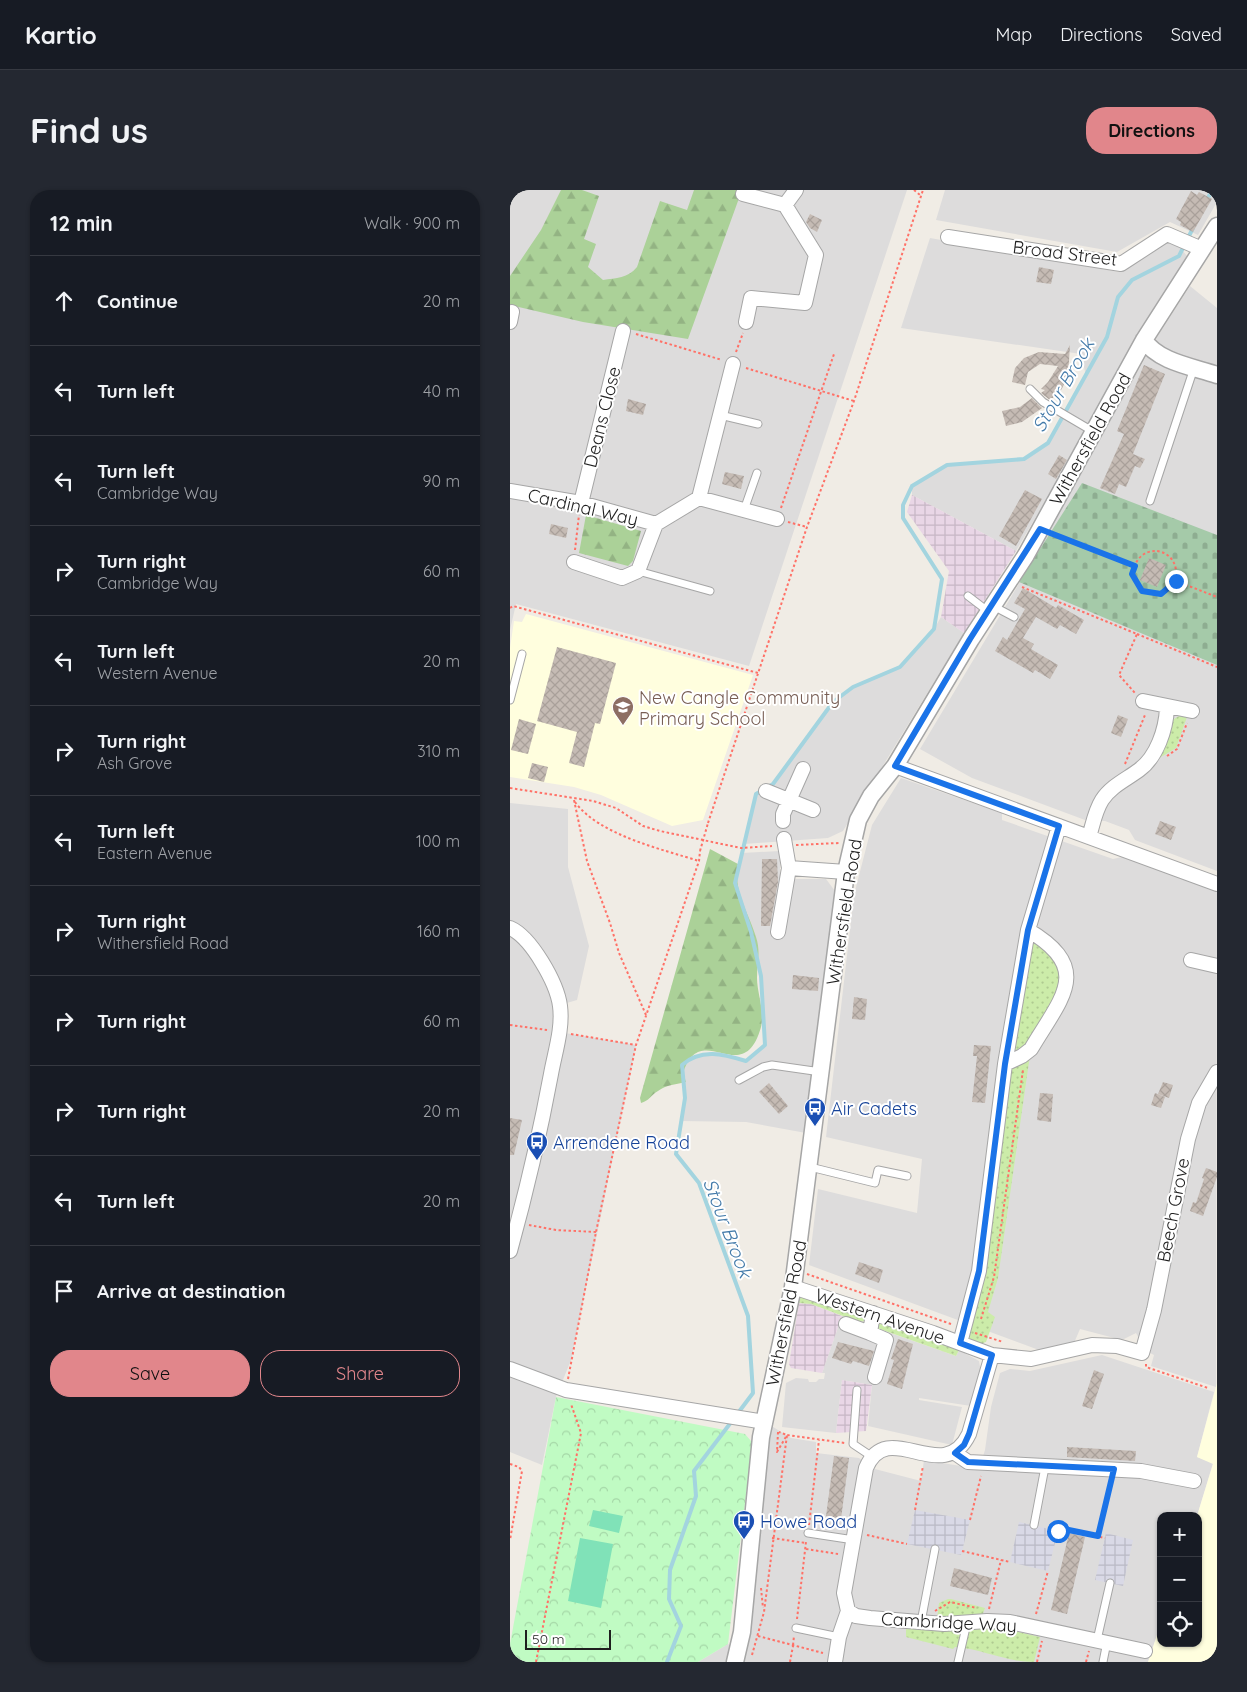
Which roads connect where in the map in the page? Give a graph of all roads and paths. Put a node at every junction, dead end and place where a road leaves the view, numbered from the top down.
1 (796, 190) edge
2 (914, 190) edge
3 (923, 190) edge
4 (743, 194) dead end
5 (921, 196) junction
6 (785, 205) junction
7 (1217, 226) edge
8 (948, 236) dead end
9 (1202, 249) junction
10 (746, 322) joint
11 (623, 330) joint
12 (1144, 340) junction
13 (834, 354) dead end
14 (1137, 355) junction
15 (733, 364) junction
16 (1189, 367) junction
17 (1217, 375) edge
18 (1030, 389) dead end
19 (821, 391) junction
20 (854, 401) junction
21 (720, 414) junction
22 (758, 424) dead end
23 (1094, 432) junction
24 (757, 473) dead end
25 (510, 491) edge
26 (699, 498) junction
27 (1150, 501) dead end
28 (581, 503) junction
29 (744, 510) junction
30 (777, 519) junction
31 (656, 524) junction
32 (807, 528) junction
33 (1040, 529) junction
34 (574, 562) joint
35 (1135, 566) junction
36 (638, 571) junction
37 (1176, 581) junction
38 (1020, 586) dead end
39 (710, 591) dead end
40 (968, 596) dead end
41 (1217, 597) edge
42 (510, 608) edge
43 (990, 609) junction
44 (1014, 617) dead end
45 (1136, 634) junction
46 (522, 654) dead end
47 (1217, 667) edge
48 (758, 673) junction
49 (510, 700) edge
50 (1142, 701) junction
51 (1167, 708) junction
52 (1192, 711) dead end
53 (895, 766) junction
54 (803, 769) dead end
55 (1116, 786) junction
56 (510, 788) edge
57 (766, 791) dead end
58 (510, 792) edge
59 (574, 800) junction
60 (789, 800) junction
61 (813, 810) dead end
62 (783, 821) dead end
63 (1059, 826) junction
64 (1089, 837) junction
65 (785, 842) junction
66 (853, 848) junction
67 (699, 861) junction
68 (789, 868) junction
69 (846, 872) junction
70 (1217, 884) edge
71 (510, 928) edge
72 (1028, 930) junction
73 (778, 932) dead end
74 (1191, 960) dead end
75 (1217, 966) edge
76 (646, 1015) junction
77 (1026, 1053) junction
78 (1005, 1064) junction
79 (822, 1072) junction
80 (1217, 1072) edge
81 (739, 1080) dead end
82 (810, 1168) junction
83 (907, 1176) dead end
84 (518, 1223) junction
85 (596, 1232) junction
86 (510, 1251) edge
87 (796, 1269) junction
88 (793, 1287) junction
89 (873, 1313) junction
90 (846, 1324) dead end
91 (979, 1324) dead end
92 (964, 1329) junction
93 (870, 1333) junction
94 (960, 1343) junction
95 (1010, 1345) dead end
96 (1142, 1353) junction
97 (992, 1355) junction
98 (510, 1369) edge
99 (875, 1377) dead end
100 (1208, 1388) dead end
101 (857, 1390) dead end
102 (568, 1396) junction
103 (769, 1428) junction
104 (787, 1435) junction
105 (853, 1444) junction
106 (955, 1453) junction
107 (926, 1454) junction
108 (871, 1456) junction
109 (510, 1464) edge
110 (984, 1464) junction
111 (1045, 1467) junction
112 (1114, 1469) junction
113 (1194, 1482) dead end
114 (915, 1510) dead end
115 (970, 1520) dead end
116 (1034, 1525) dead end
117 (1058, 1531) dead end
118 (808, 1533) dead end
119 (855, 1536) junction
120 (1098, 1536) junction
121 (772, 1538) junction
122 (1105, 1538) dead end
123 (510, 1540) edge
124 (806, 1543) dead end
125 (907, 1544) dead end
126 (806, 1549) dead end
127 (935, 1549) dead end
128 (962, 1551) dead end
129 (851, 1556) junction
130 (1001, 1560) junction
131 (1010, 1562) dead end
132 (1048, 1571) dead end
133 (1110, 1583) dead end
134 (848, 1611) junction
135 (988, 1616) junction
136 (921, 1617) junction
137 (967, 1623) junction
138 (1039, 1627) junction
139 (796, 1628) dead end
140 (758, 1636) junction
141 (839, 1637) junction
142 (1102, 1641) junction
143 (793, 1646) junction
144 (1145, 1651) dead end
145 (835, 1659) edge
146 (536, 1662) edge
147 (735, 1662) edge
148 (750, 1662) edge
149 (790, 1662) edge
150 (958, 1662) edge
151 (1037, 1662) edge
152 (1102, 1662) edge

1 - 6 street
2 - 5 path
3 - 5 path
4 - 6 street
5 - 20 path
6 - 10 street
7 - 9 street, Withersfield Road
8 - 9 street, Broad Street
9 - 12 street, Withersfield Road
10 - 15 path
11 - 15 path
11 - 28 street, Deans Close
12 - 14 street, Withersfield Road
12 - 16 street
13 - 19 path
14 - 16 street
14 - 23 street, Withersfield Road
15 - 19 path
15 - 21 street
16 - 17 street
16 - 27 lane
18 - 23 lane
19 - 20 path
19 - 30 path
20 - 32 path
21 - 22 lane
21 - 26 street
23 - 33 street, Withersfield Road
24 - 29 lane
25 - 28 street, Cardinal Way
26 - 29 street
26 - 31 street, Cardinal Way
28 - 31 street, Cardinal Way
28 - 34 path
29 - 30 street
30 - 32 path
31 - 36 street, Cardinal Way
32 - 48 path
33 - 35 path
33 - 43 street, Withersfield Road
34 - 36 street
35 - 37 path
35 - 37 path
36 - 39 lane
37 - 41 path
38 - 45 path
40 - 43 lane
42 - 48 path
43 - 44 lane
43 - 53 street, Withersfield Road
45 - 47 path
45 - 50 path
46 - 49 lane
48 - 67 path, bridge
50 - 51 street
50 - 55 path
51 - 52 street
51 - 55 street
53 - 63 street
53 - 66 street, Withersfield Road
54 - 60 street
55 - 64 street
56 - 58 path
56 - 59 path
57 - 60 street
59 - 65 path
59 - 67 path
59 - 76 path
60 - 61 street
60 - 62 street
63 - 64 street
63 - 72 street
64 - 70 street
65 - 66 path
65 - 68 street
66 - 69 street, Withersfield Road
67 - 76 path
68 - 69 street
68 - 73 street
69 - 79 street, Withersfield Road
71 - 84 street
72 - 77 street
72 - 78 street
74 - 75 street
76 - 85 path
77 - 78 street
77 - 91 path
78 - 92 street
79 - 81 lane
79 - 82 street, Withersfield Road
80 - 96 street, Beech Grove
82 - 83 lane
82 - 87 street, Withersfield Road
84 - 85 path
84 - 86 street
85 - 102 path
87 - 88 street, Withersfield Road
87 - 92 path
88 - 89 street, Western Avenue
88 - 103 street, Withersfield Road
89 - 93 street
89 - 94 street, Western Avenue
90 - 93 street
92 - 94 street
92 - 95 path
93 - 99 street
94 - 97 street, Western Avenue
96 - 97 street, Western Avenue
96 - 100 path
97 - 106 street
98 - 102 street
101 - 105 lane
102 - 103 street
102 - 146 path
103 - 104 path
103 - 104 path
103 - 147 street, Withersfield Road
104 - 105 path
104 - 121 path
105 - 108 lane
106 - 107 street
106 - 110 street
107 - 108 street
107 - 114 path
108 - 119 street
109 - 123 path
110 - 111 street
110 - 115 path
111 - 112 street
111 - 116 lane
112 - 113 street
112 - 120 path
117 - 120 path
118 - 119 lane
119 - 125 path
119 - 129 street
120 - 122 path
121 - 124 path
121 - 140 path
126 - 129 path
127 - 136 lane
128 - 130 path
129 - 134 street
130 - 131 path
130 - 135 path
132 - 138 path
133 - 142 lane
134 - 136 street, Cambridge Way
134 - 141 street
135 - 136 path
135 - 137 street, Cambridge Way
135 - 138 street, Cambridge Way
136 - 137 street, Cambridge Way
137 - 150 lane
138 - 142 street, Cambridge Way
138 - 151 path
139 - 141 lane
140 - 143 path
140 - 148 path
141 - 145 street
142 - 144 street, Cambridge Way
142 - 152 lane
143 - 145 path
143 - 149 path

